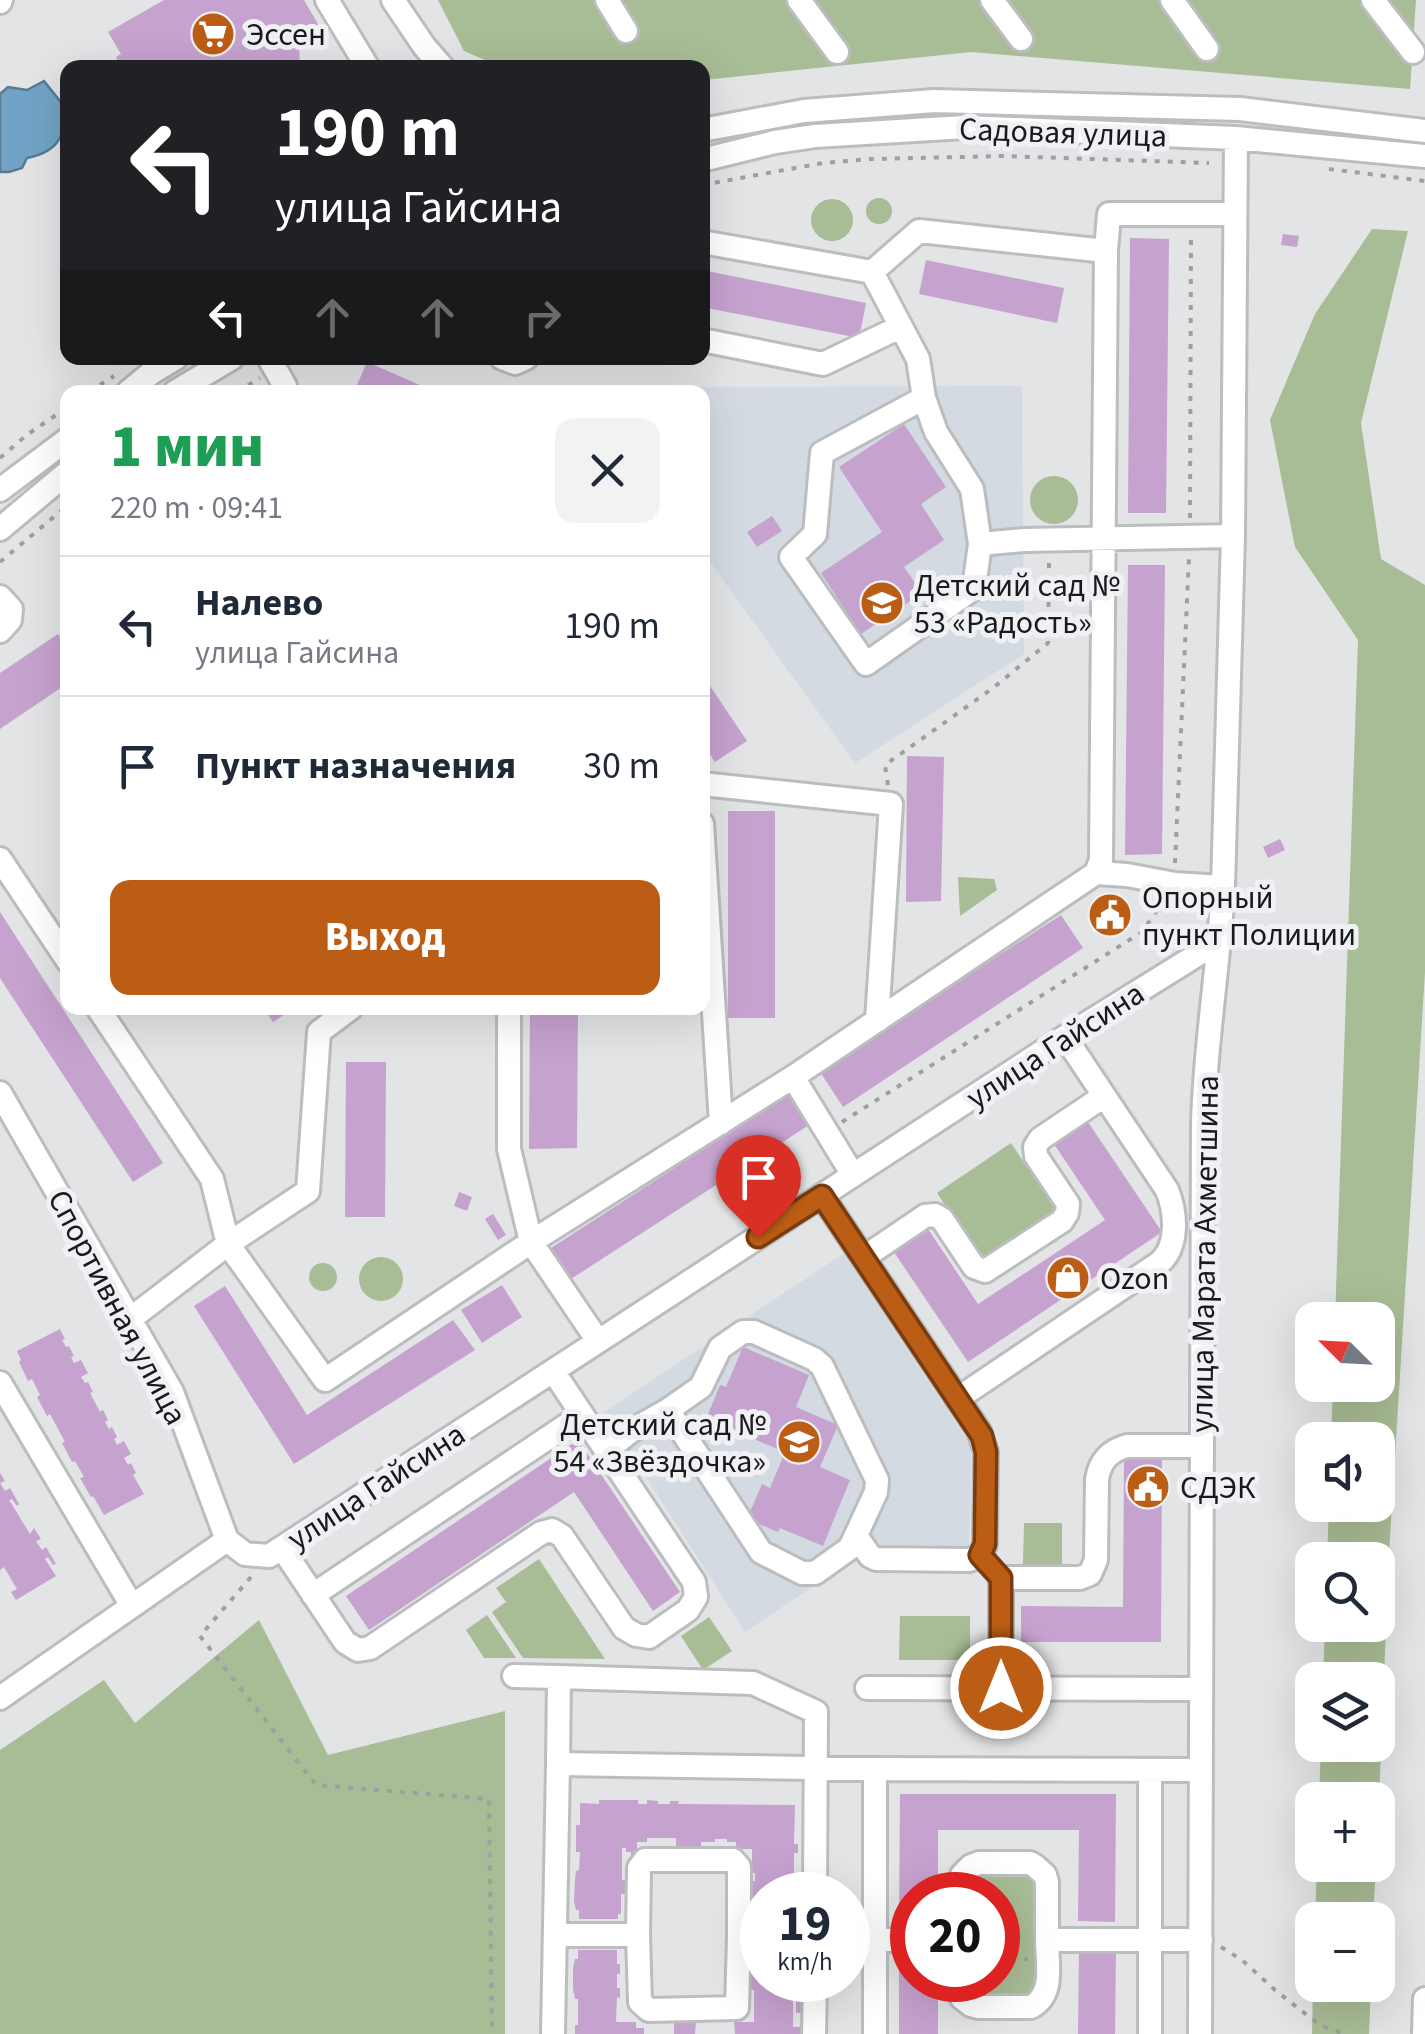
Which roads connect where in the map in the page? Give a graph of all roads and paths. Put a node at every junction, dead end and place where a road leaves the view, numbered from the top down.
1 (327, 0) edge
2 (393, 0) edge
3 (606, 0) edge
4 (800, 0) edge
5 (992, 0) edge
6 (1172, 0) edge
7 (1373, 0) edge
8 (626, 31) dead end
9 (1022, 39) dead end
10 (1207, 48) dead end
11 (837, 52) dead end
12 (1413, 52) dead end
13 (363, 60) edge
14 (436, 60) edge
15 (710, 129) edge
16 (1425, 131) edge
17 (1236, 138) junction
18 (1425, 156) edge
19 (710, 158) edge
20 (1209, 163) dead end
21 (1314, 168) dead end
22 (1425, 180) edge
23 (710, 184) edge
24 (1234, 214) junction
25 (710, 243) edge
26 (1106, 251) junction
27 (872, 272) junction
28 (900, 328) junction
29 (710, 342) edge
30 (146, 365) edge
31 (220, 365) edge
32 (123, 383) edge
33 (187, 385) edge
34 (924, 398) junction
35 (60, 412) edge
36 (60, 445) edge
37 (0, 458) edge
38 (60, 479) edge
39 (0, 490) edge
40 (60, 512) edge
41 (0, 529) edge
42 (1233, 536) junction
43 (1102, 540) junction
44 (1049, 541) junction
45 (980, 544) junction
46 (0, 562) edge
47 (0, 597) edge
48 (0, 631) edge
49 (710, 785) edge
50 (890, 804) junction
51 (0, 859) edge
52 (1096, 873) junction
53 (1223, 887) junction
54 (1220, 940) junction
55 (60, 949) edge
56 (710, 950) edge
57 (103, 1015) edge
58 (341, 1015) edge
59 (509, 1015) edge
60 (877, 1021) junction
61 (1065, 1037) junction
62 (793, 1077) junction
63 (0, 1094) edge
64 (1104, 1096) junction
65 (721, 1123) junction
66 (853, 1176) junction
67 (822, 1196) junction
68 (531, 1242) junction
69 (228, 1244) junction
70 (863, 1258) junction
71 (130, 1320) junction
72 (598, 1341) junction
73 (553, 1371) junction
74 (0, 1383) edge
75 (957, 1398) junction
76 (668, 1410) junction
77 (582, 1415) junction
78 (1202, 1446) junction
79 (606, 1451) junction
80 (857, 1537) junction
81 (227, 1540) junction
82 (275, 1552) junction
83 (980, 1555) junction
84 (1001, 1578) junction
85 (314, 1595) junction
86 (132, 1606) junction
87 (514, 1676) dead end
88 (560, 1677) junction
89 (867, 1688) dead end
90 (1001, 1688) junction
91 (1202, 1689) junction
92 (0, 1698) edge
93 (558, 1764) junction
94 (816, 1768) junction
95 (875, 1770) junction
96 (1150, 1770) junction
97 (1201, 1770) junction
98 (740, 1872) edge
99 (815, 1872) edge
100 (965, 1872) edge
101 (555, 1935) junction
102 (638, 1936) junction
103 (875, 1940) junction
104 (890, 1940) edge
105 (1150, 1940) junction
106 (1200, 1940) junction
107 (1047, 1950) junction
108 (1020, 1955) edge
109 (740, 1993) edge
110 (1425, 1998) edge
111 (815, 2002) edge
112 (967, 2002) edge
113 (492, 2034) edge
114 (553, 2034) edge
115 (814, 2034) edge
116 (875, 2034) edge
117 (1150, 2034) edge
118 (1200, 2034) edge
119 (1347, 2034) edge
120 (1424, 2034) edge

1 - 13 street
2 - 14 street
3 - 8 street
4 - 11 street
5 - 9 street
6 - 10 street
7 - 12 street
15 - 16 street, Садовая улица
17 - 18 street, Садовая улица
17 - 19 street, Садовая улица
17 - 24 street
20 - 23 path
21 - 22 path
24 - 26 street
24 - 42 street
25 - 27 street
26 - 27 street
26 - 43 street
27 - 28 street
28 - 29 street
28 - 34 street
30 - 32 street
31 - 33 street
34 - 45 street
34 - 45 street
35 - 37 path
36 - 39 street
38 - 41 street
40 - 46 path
42 - 43 street
42 - 53 street
43 - 44 street
43 - 52 street
44 - 45 street
44 - 50 path
47 - 48 street
49 - 50 street
50 - 60 street
51 - 55 street
52 - 53 street
52 - 60 street
53 - 54 street
54 - 61 street, улица Гайсина
54 - 78 street, улица Марата Ахметшина
56 - 65 street
57 - 69 street
58 - 69 street
59 - 68 street
60 - 62 street
61 - 64 street
61 - 66 street, улица Гайсина
62 - 65 street
62 - 66 street
63 - 71 street, Спортивная улица
64 - 70 street
64 - 75 street
65 - 68 street
66 - 67 street, улица Гайсина
67 - 70 street
67 - 72 street, улица Гайсина
68 - 69 street
68 - 72 street
69 - 71 street
70 - 75 street
71 - 81 street, Спортивная улица
72 - 73 street, улица Гайсина
73 - 77 street
73 - 82 street, улица Гайсина
74 - 86 street
75 - 83 street
76 - 79 street
76 - 80 street
76 - 80 street
77 - 79 street
77 - 85 street
78 - 84 street
78 - 91 street, улица Марата Ахметшина
79 - 85 street
80 - 83 street
81 - 82 street
81 - 86 street
82 - 85 street
82 - 113 path
83 - 84 street
84 - 90 street
86 - 92 street
87 - 88 street
88 - 93 street
88 - 94 street
89 - 90 street
90 - 91 street
91 - 97 street, улица Марата Ахметшина
93 - 94 street
93 - 101 street
94 - 95 street
94 - 99 street
95 - 96 street
95 - 103 street
96 - 97 street
96 - 105 street
97 - 106 street, улица Марата Ахметшина
98 - 102 street
100 - 107 street
101 - 102 street
101 - 114 street
102 - 109 street
103 - 104 street
103 - 116 street
105 - 106 street
105 - 107 street
105 - 117 street
106 - 118 street, улица Марата Ахметшина
106 - 119 path
107 - 108 path
107 - 112 street
110 - 120 street
111 - 115 street

